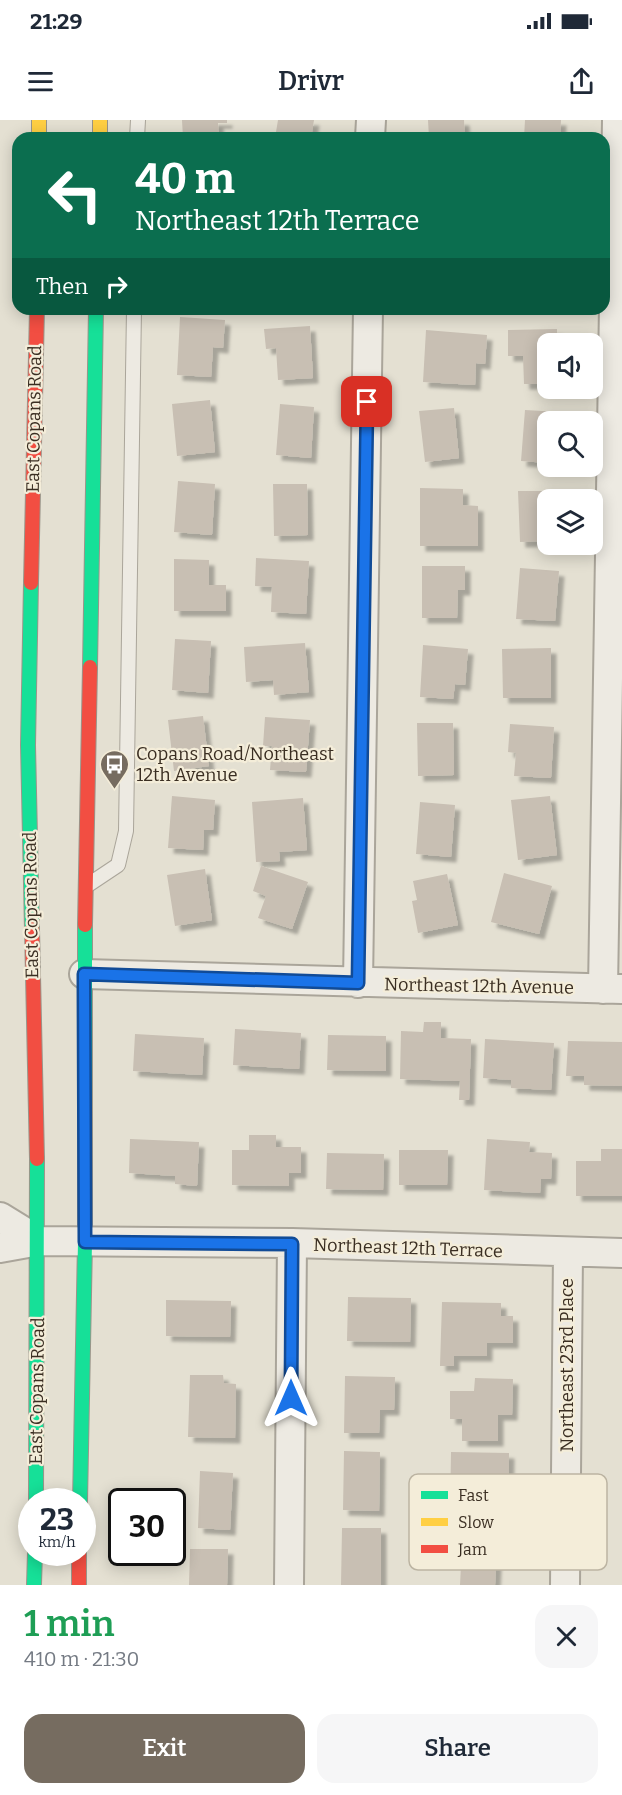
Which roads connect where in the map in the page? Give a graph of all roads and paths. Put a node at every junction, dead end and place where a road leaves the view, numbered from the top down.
1 (617, 120) edge
2 (36, 315) edge
3 (96, 315) edge
4 (135, 315) edge
5 (368, 315) edge
6 (86, 886) junction
7 (84, 974) junction
8 (358, 983) junction
9 (613, 989) edge
10 (0, 1217) edge
11 (39, 1241) junction
12 (85, 1242) junction
13 (292, 1244) junction
14 (0, 1248) edge
15 (568, 1253) junction
16 (622, 1254) edge
17 (566, 1474) edge
18 (36, 1488) edge
19 (80, 1488) edge
20 (35, 1566) edge
21 (79, 1566) edge
22 (565, 1570) edge
23 (34, 1585) edge
24 (79, 1585) edge
25 (289, 1585) edge
26 (565, 1585) edge

1 - 9 street
2 - 11 main road, East Copans Road
3 - 6 main road
4 - 6 lane
5 - 8 street
6 - 7 main road
7 - 8 street, Northeast 12th Avenue
7 - 12 main road
8 - 9 street, Northeast 12th Avenue
10 - 11 street
11 - 12 street, Northeast 12th Terrace
11 - 14 street, Northeast 12th Terrace
11 - 18 main road, East Copans Road
12 - 13 street, Northeast 12th Terrace
12 - 19 main road
13 - 15 street, Northeast 12th Terrace
13 - 25 street
15 - 16 street, Northeast 12th Terrace
15 - 17 street, Northeast 23rd Place
20 - 23 main road
21 - 24 main road
22 - 26 street, Northeast 23rd Place

